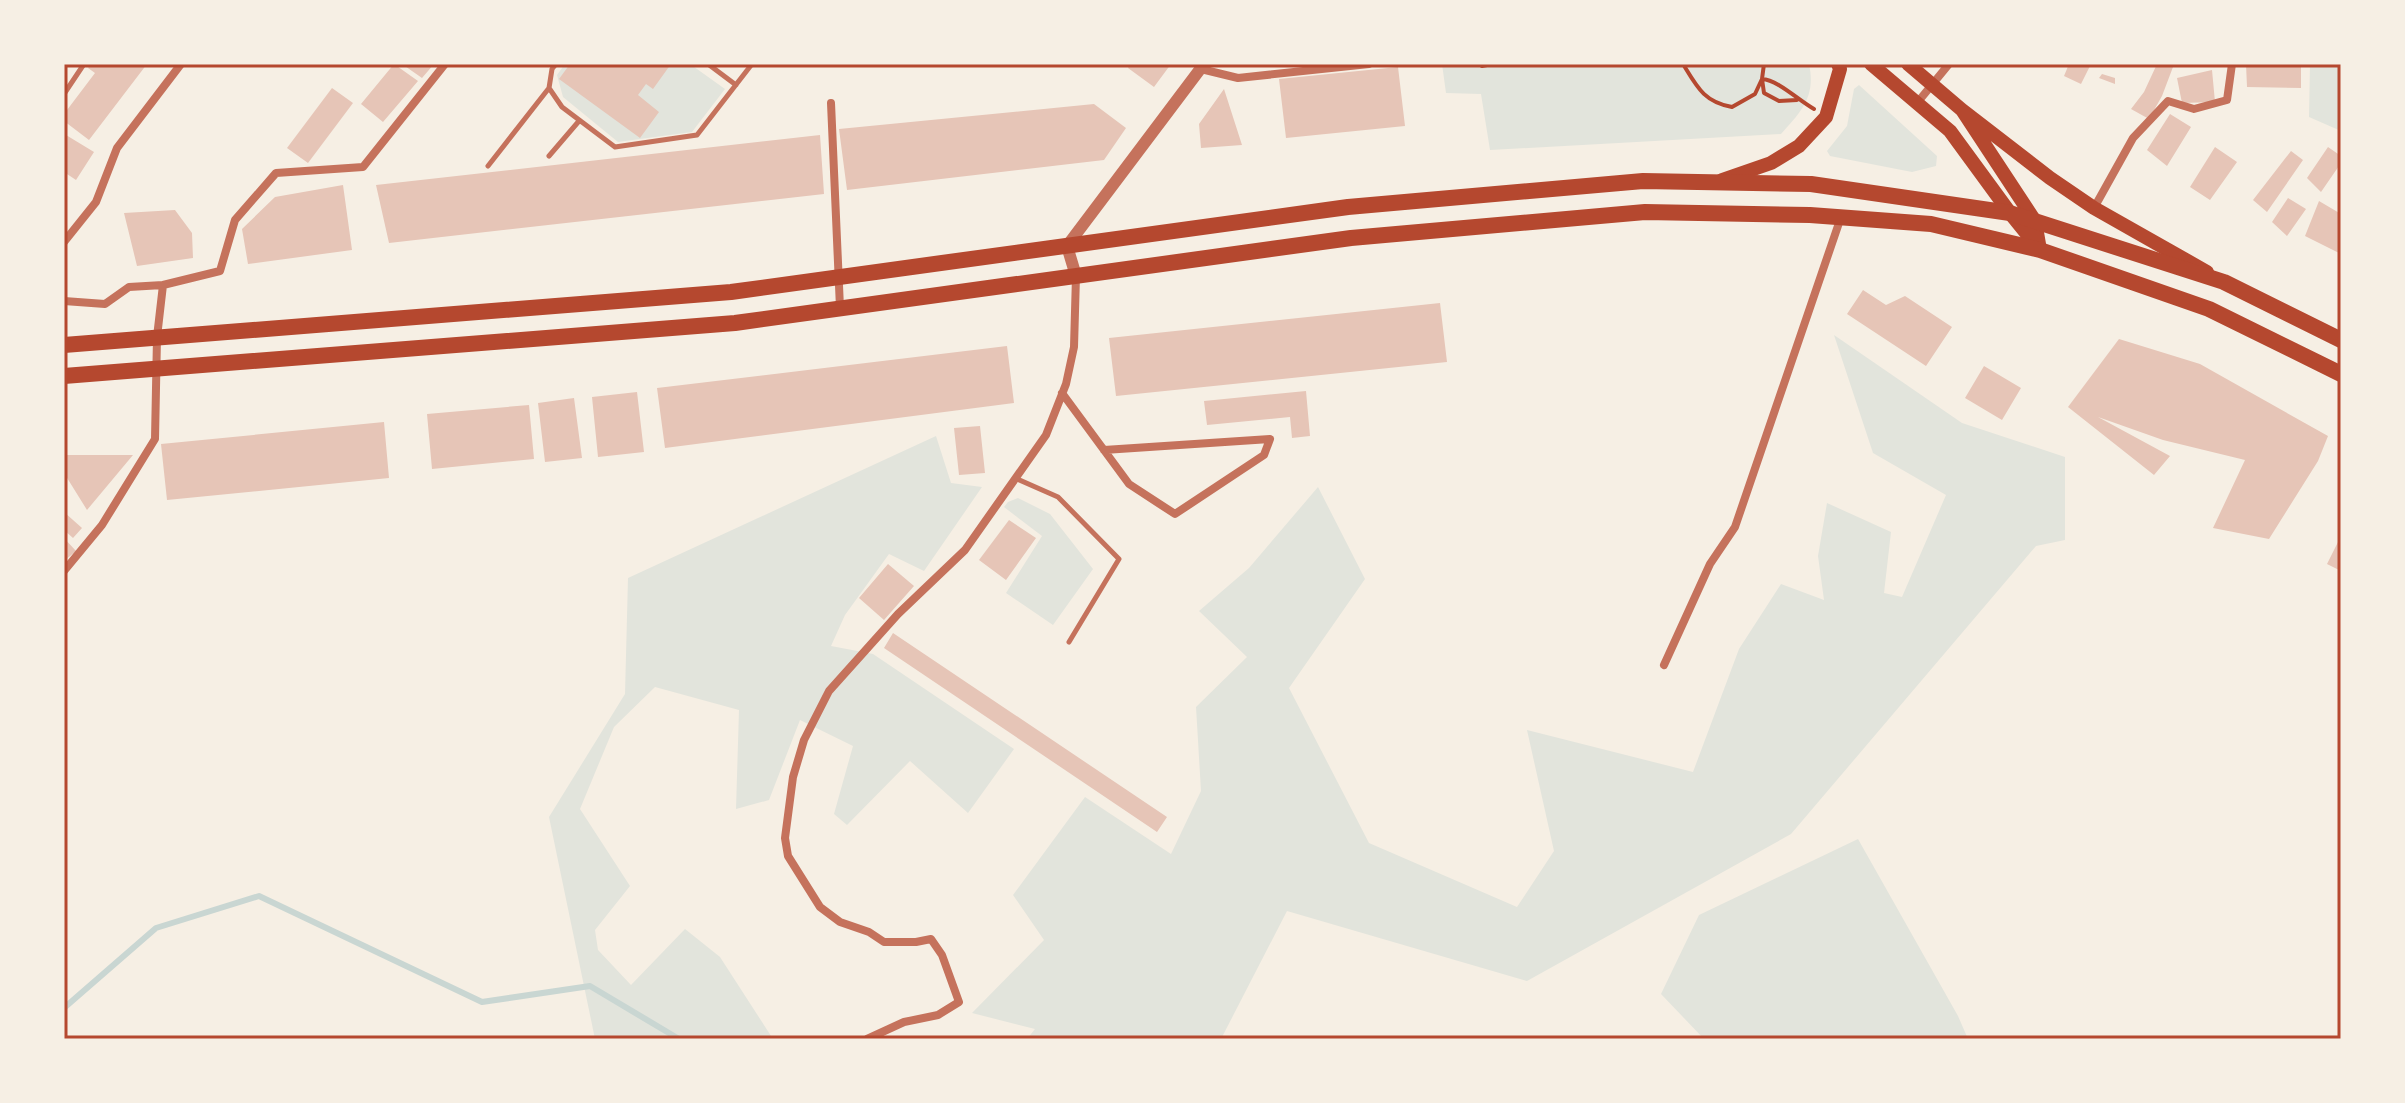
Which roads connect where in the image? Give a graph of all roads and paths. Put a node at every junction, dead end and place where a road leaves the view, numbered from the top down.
1 (84, 64) edge
2 (181, 64) edge
3 (445, 64) edge
4 (556, 64) edge
5 (708, 64) edge
6 (752, 64) edge
7 (1369, 64) edge
8 (1492, 64) edge
9 (1683, 64) edge
10 (1764, 64) edge
11 (1838, 64) edge
12 (1871, 64) edge
13 (1908, 64) edge
14 (1949, 64) edge
15 (2232, 64) edge
16 (1202, 66) edge
17 (1329, 66) edge
18 (1482, 66) dead end
19 (1762, 79) junction
20 (1932, 84) junction
21 (736, 85) junction
22 (549, 88) junction
23 (64, 94) edge
24 (1797, 100) junction
25 (831, 103) dead end
26 (1917, 103) junction
27 (1962, 110) junction
28 (1826, 117) junction
29 (579, 121) junction
30 (549, 156) dead end
31 (488, 166) dead end
32 (1715, 182) junction
33 (2094, 208) junction
34 (2010, 213) junction
35 (1841, 217) junction
36 (2035, 221) junction
37 (64, 242) edge
38 (1067, 246) junction
39 (2040, 250) junction
40 (1076, 276) junction
41 (839, 277) junction
42 (2224, 282) junction
43 (163, 285) junction
44 (64, 301) edge
45 (840, 309) junction
46 (157, 337) junction
47 (2341, 340) edge
48 (64, 345) edge
49 (158, 369) junction
50 (2341, 374) edge
51 (64, 376) edge
52 (1062, 393) junction
53 (1104, 450) junction
54 (1015, 478) junction
55 (64, 571) edge
56 (1069, 642) dead end
57 (1664, 665) dead end
58 (867, 1039) edge

1 - 23 lane
2 - 37 street
3 - 43 street
4 - 22 lane
5 - 21 lane
6 - 21 lane
7 - 17 street
8 - 18 path
9 - 19 path
10 - 19 path
11 - 28 main road
12 - 26 main road
13 - 20 main road
14 - 20 street
15 - 33 street
16 - 17 street
16 - 38 street
19 - 24 path
19 - 24 path
20 - 26 street
20 - 27 main road
21 - 29 lane
22 - 29 lane
22 - 31 lane
24 - 28 path
25 - 41 street
26 - 34 main road
27 - 33 main road
27 - 36 main road
28 - 32 main road
29 - 30 lane
32 - 34 highway
32 - 38 highway
33 - 42 main road
34 - 36 highway
34 - 39 main road
35 - 39 highway
35 - 40 highway
35 - 57 street
36 - 39 main road
36 - 42 highway
38 - 40 street
38 - 41 highway
39 - 50 highway
40 - 45 highway
40 - 52 street
41 - 45 street
41 - 46 highway
42 - 47 highway
43 - 44 street
43 - 46 street
45 - 49 highway
46 - 48 highway
46 - 49 street
49 - 51 highway
49 - 55 street
52 - 53 street
52 - 54 street
53 - 53 street
54 - 56 lane
54 - 58 street

